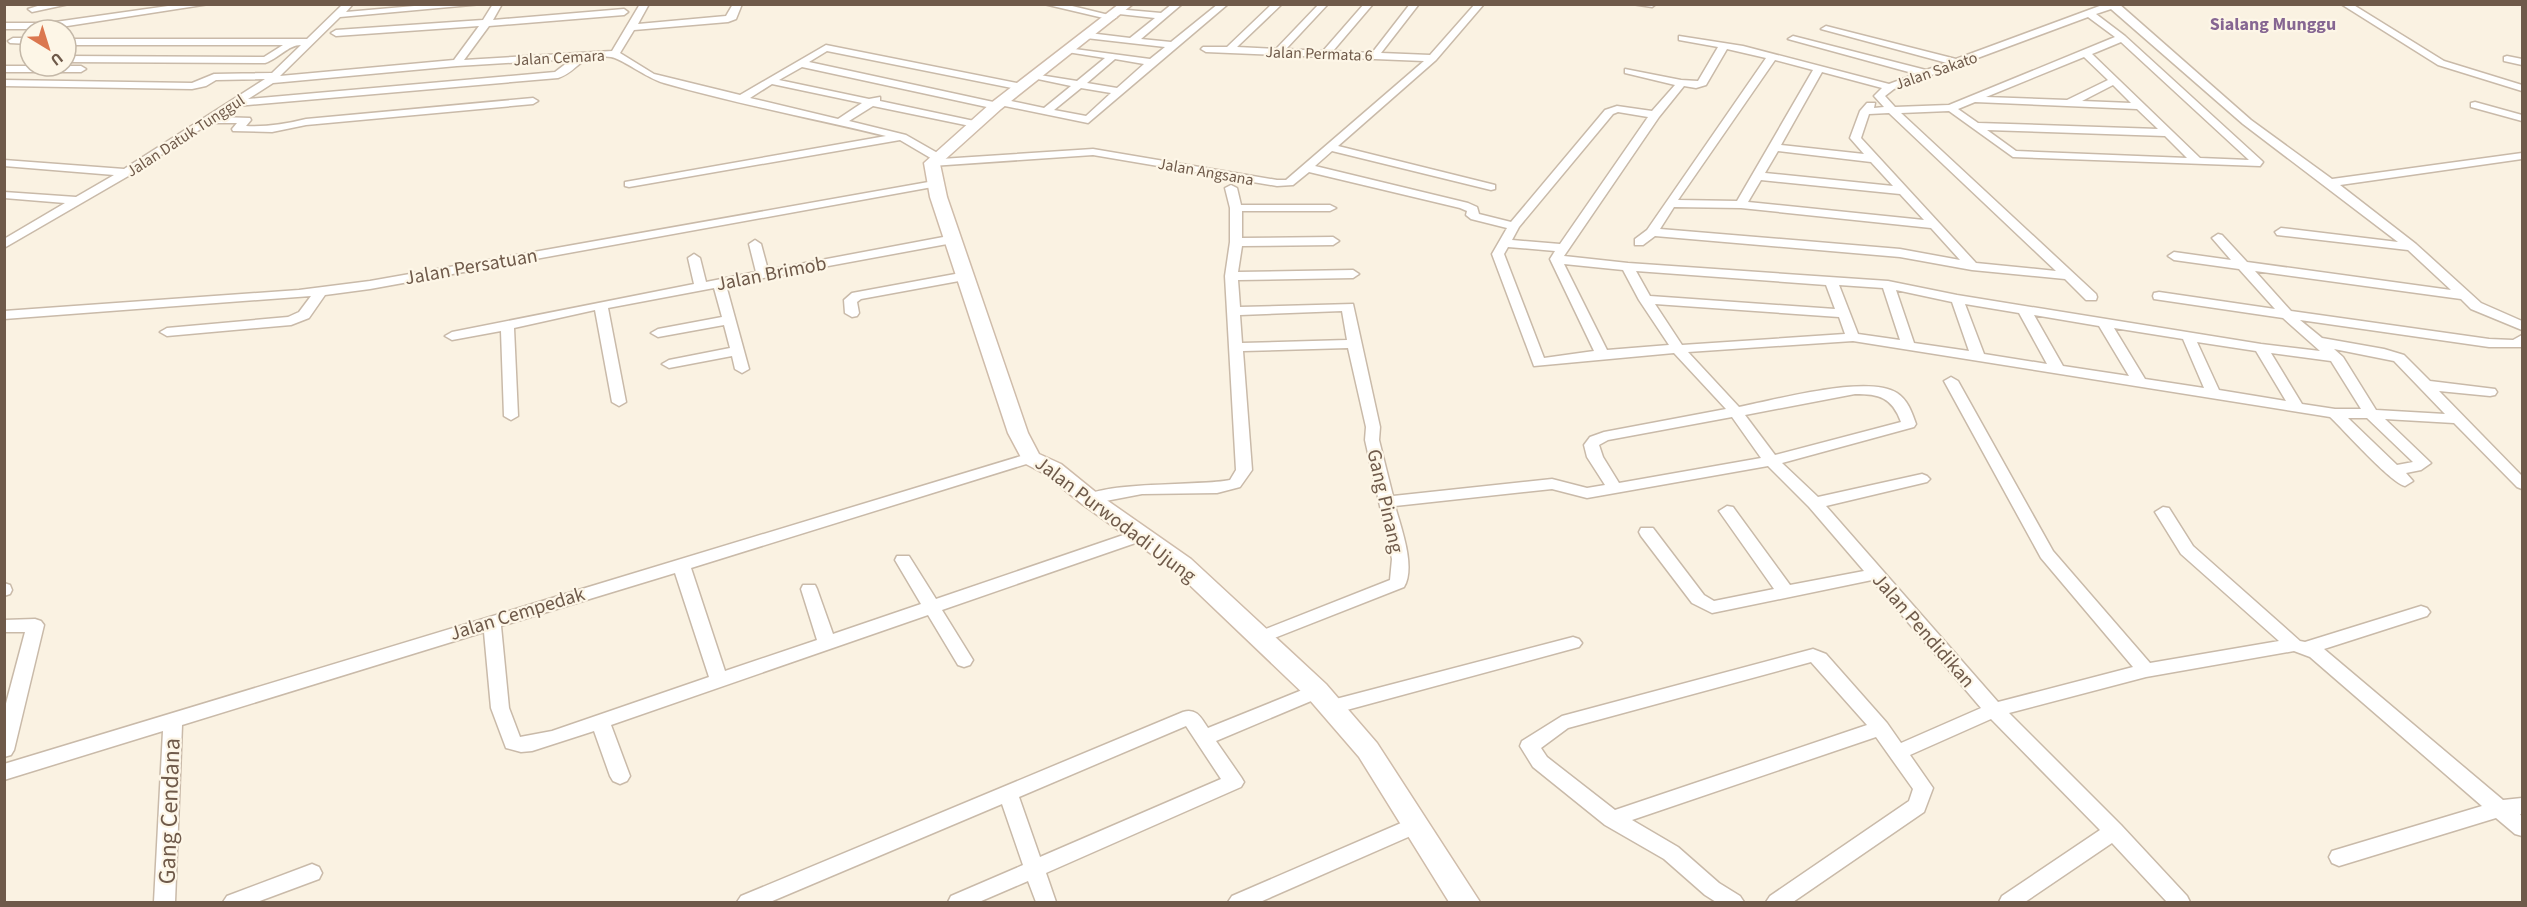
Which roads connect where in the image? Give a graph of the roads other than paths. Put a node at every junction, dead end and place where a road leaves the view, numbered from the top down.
1 (65, 4) edge
2 (177, 4) edge
3 (349, 4) edge
4 (478, 4) edge
5 (498, 4) edge
6 (645, 4) edge
7 (738, 4) edge
8 (1048, 4) edge
9 (1178, 4) edge
10 (1224, 4) edge
11 (1278, 4) edge
12 (1324, 4) edge
13 (1369, 4) edge
14 (1415, 4) edge
15 (1480, 4) edge
16 (1636, 4) edge
17 (1652, 4) edge
18 (2345, 4) edge
19 (201, 5) edge
20 (2114, 5) edge
21 (34, 7) edge
22 (402, 7) edge
23 (1081, 7) edge
24 (1120, 11) edge
25 (624, 12) dead end
26 (2090, 14) junction
27 (337, 15) junction
28 (1162, 16) junction
29 (486, 23) junction
30 (4, 26) edge
31 (632, 27) junction
32 (1826, 29) dead end
33 (336, 33) dead end
34 (1089, 36) junction
35 (1682, 38) dead end
36 (2122, 38) junction
37 (1793, 39) dead end
38 (13, 41) dead end
39 (18, 41) edge
40 (1132, 41) junction
41 (78, 42) edge
42 (292, 42) junction
43 (308, 42) junction
44 (1173, 45) junction
45 (1723, 47) junction
46 (1206, 49) dead end
47 (1070, 50) junction
48 (1229, 50) junction
49 (1278, 52) junction
50 (1326, 53) junction
51 (2086, 53) junction
52 (584, 54) junction
53 (615, 54) junction
54 (1375, 55) junction
55 (1113, 56) junction
56 (1772, 57) junction
57 (1432, 58) junction
58 (78, 59) edge
59 (2507, 59) dead end
60 (1152, 62) junction
61 (2523, 62) edge
62 (457, 63) junction
63 (799, 63) junction
64 (1959, 63) junction
65 (443, 65) junction
66 (924, 68) junction
67 (4, 69) edge
68 (1820, 69) junction
69 (1628, 71) dead end
70 (1928, 74) junction
71 (214, 77) junction
72 (272, 78) junction
73 (770, 81) junction
74 (2114, 81) junction
75 (1029, 82) junction
76 (4, 83) edge
77 (899, 84) junction
78 (1082, 84) junction
79 (1681, 84) junction
80 (1890, 87) junction
81 (432, 88) junction
82 (2523, 88) edge
83 (1120, 92) junction
84 (1879, 96) junction
85 (739, 100) junction
86 (1972, 100) junction
87 (533, 101) dead end
88 (872, 102) junction
89 (235, 103) junction
90 (999, 104) junction
91 (2068, 104) junction
92 (2475, 105) dead end
93 (2140, 106) junction
94 (1951, 108) junction
95 (1865, 111) junction
96 (1893, 111) junction
97 (1045, 112) junction
98 (1655, 115) junction
99 (2523, 118) edge
100 (210, 120) junction
101 (840, 122) junction
102 (975, 124) junction
103 (1976, 126) junction
104 (2168, 133) junction
105 (902, 137) junction
106 (1330, 147) junction
107 (1774, 147) junction
108 (2523, 156) edge
109 (1876, 159) junction
110 (2196, 161) junction
111 (4, 163) edge
112 (934, 168) junction
113 (1307, 168) junction
114 (126, 173) junction
115 (1758, 176) junction
116 (2330, 183) junction
117 (629, 184) dead end
118 (1491, 186) dead end
119 (1231, 188) dead end
120 (1905, 191) junction
121 (4, 195) edge
122 (77, 201) junction
123 (1670, 202) junction
124 (1741, 205) junction
125 (1236, 208) junction
126 (1330, 208) dead end
127 (1935, 225) junction
128 (1514, 226) junction
129 (4, 232) edge
130 (1652, 232) junction
131 (2281, 232) dead end
132 (21, 234) junction
133 (2218, 238) dead end
134 (954, 239) junction
135 (1333, 241) dead end
136 (1236, 242) junction
137 (1639, 242) dead end
138 (1503, 243) junction
139 (4, 244) edge
140 (755, 244) dead end
141 (2412, 247) junction
142 (1559, 253) junction
143 (2174, 256) dead end
144 (694, 258) dead end
145 (2241, 264) junction
146 (1972, 266) junction
147 (1628, 267) junction
148 (763, 274) junction
149 (1353, 274) dead end
150 (966, 276) junction
151 (1231, 276) junction
152 (2068, 276) junction
153 (1831, 280) junction
154 (719, 283) junction
155 (1888, 285) junction
156 (701, 286) junction
157 (321, 291) junction
158 (2159, 296) dead end
159 (2466, 296) junction
160 (2091, 297) dead end
161 (1957, 299) junction
162 (1645, 300) junction
163 (595, 307) junction
164 (2023, 308) junction
165 (1233, 311) junction
166 (852, 313) dead end
167 (1844, 313) junction
168 (4, 315) edge
169 (2289, 315) junction
170 (729, 320) junction
171 (2103, 321) junction
172 (507, 326) junction
173 (2523, 326) edge
174 (167, 333) dead end
175 (658, 333) dead end
176 (452, 336) dead end
177 (2188, 336) junction
178 (1853, 337) junction
179 (2523, 339) edge
180 (2318, 342) junction
181 (1354, 344) junction
182 (1908, 344) junction
183 (1236, 347) junction
184 (2261, 348) junction
185 (1678, 349) junction
186 (737, 351) junction
187 (1602, 354) junction
188 (1978, 357) junction
189 (2336, 357) junction
190 (669, 364) dead end
191 (742, 369) dead end
192 (2058, 370) junction
193 (1951, 381) dead end
194 (2141, 384) junction
195 (2424, 385) junction
196 (2490, 392) dead end
197 (2214, 395) junction
198 (619, 402) dead end
199 (2296, 405) junction
200 (1735, 411) junction
201 (2335, 413) junction
202 (2371, 414) junction
203 (512, 417) dead end
204 (2457, 419) junction
205 (1031, 458) junction
206 (1771, 461) junction
207 (2393, 470) junction
208 (1922, 479) dead end
209 (2404, 482) dead end
210 (2523, 484) edge
211 (1614, 487) junction
212 (1090, 499) junction
213 (1388, 502) junction
214 (1815, 503) junction
215 (1727, 511) dead end
216 (2163, 512) dead end
217 (1647, 532) dead end
218 (1141, 535) junction
219 (903, 560) dead end
220 (681, 564) junction
221 (1875, 574) junction
222 (809, 589) dead end
223 (1786, 593) junction
224 (932, 608) junction
225 (2421, 612) dead end
226 (492, 621) junction
227 (4, 626) edge
228 (1259, 638) junction
229 (1573, 643) dead end
230 (827, 644) junction
231 (2300, 646) junction
232 (964, 660) dead end
233 (2146, 670) junction
234 (719, 680) junction
235 (1317, 691) junction
236 (1332, 707) junction
237 (1994, 710) junction
238 (173, 720) junction
239 (600, 721) junction
240 (1880, 728) junction
241 (1204, 738) junction
242 (4, 750) edge
243 (1899, 752) junction
244 (4, 772) edge
245 (620, 776) dead end
246 (1008, 794) junction
247 (2523, 806) edge
248 (2499, 809) junction
249 (1612, 819) junction
250 (1415, 825) junction
251 (2523, 828) edge
252 (2114, 831) junction
253 (2338, 857) dead end
254 (1035, 869) junction
255 (312, 873) dead end
256 (165, 903) edge
257 (234, 903) edge
258 (748, 903) edge
259 (958, 903) edge
260 (1046, 903) edge
261 (1239, 903) edge
262 (1465, 903) edge
263 (1733, 903) edge
264 (1777, 903) edge
265 (2009, 903) edge
266 (2180, 903) edge

1 - 21 street
2 - 21 street
3 - 27 street, Jalan Datuk Tunggul
4 - 22 street
5 - 29 street
6 - 31 street
7 - 31 street
8 - 23 street
9 - 28 street
10 - 44 street
11 - 48 street
12 - 49 street
13 - 50 street
14 - 54 street
15 - 57 street, Jalan Angsana
16 - 17 street
18 - 82 street
19 - 30 street
20 - 26 street, Jalan Sakato
20 - 116 street
22 - 27 street
23 - 24 street
24 - 28 street
24 - 34 street
25 - 29 street
26 - 36 street
26 - 64 street, Jalan Sakato
27 - 43 street, Jalan Datuk Tunggul
28 - 40 street
29 - 33 street
29 - 62 street
31 - 53 street
32 - 64 street
34 - 40 street
34 - 47 street
35 - 45 street, Jalan Sakato
36 - 51 street
36 - 110 street
37 - 70 street
38 - 39 street
40 - 44 street
41 - 42 street
42 - 43 street
42 - 58 street
43 - 72 street, Jalan Datuk Tunggul
44 - 60 street
45 - 56 street, Jalan Sakato
45 - 79 street
46 - 48 street, Jalan Permata 6
47 - 55 street
47 - 75 street
48 - 49 street, Jalan Permata 6
49 - 50 street, Jalan Permata 6
50 - 54 street, Jalan Permata 6
51 - 74 street
51 - 86 street
52 - 53 street, Jalan Cemara
52 - 62 street, Jalan Cemara
52 - 81 street
53 - 85 street, Jalan Cemara
54 - 57 street, Jalan Permata 6
55 - 60 street
55 - 78 street
56 - 68 street, Jalan Sakato
56 - 123 street
57 - 106 street, Jalan Angsana
59 - 61 street
60 - 83 street
62 - 65 street, Jalan Cemara
63 - 66 street
63 - 73 street
63 - 77 street
64 - 70 street, Jalan Sakato
65 - 72 street, Jalan Cemara
65 - 81 street
66 - 75 street
66 - 77 street
67 - 71 street
68 - 80 street, Jalan Sakato
68 - 107 street
69 - 79 street
70 - 80 street, Jalan Sakato
71 - 72 street, Jalan Cemara
71 - 76 street
72 - 89 street, Jalan Datuk Tunggul
73 - 85 street
73 - 88 street
74 - 91 street
74 - 93 street
75 - 78 street
75 - 90 street
77 - 88 street
77 - 90 street
78 - 83 street
78 - 97 street
79 - 98 street
80 - 84 street
81 - 89 street
83 - 97 street
84 - 95 street
84 - 96 street
85 - 101 street, Jalan Cemara
86 - 91 street
86 - 94 street
87 - 100 street
88 - 101 street
88 - 102 street
89 - 100 street, Jalan Datuk Tunggul
90 - 97 street
90 - 102 street
91 - 93 street
92 - 99 street
93 - 104 street
94 - 96 street
94 - 103 street
95 - 96 street
95 - 109 street
96 - 152 street
98 - 128 street
98 - 142 street
100 - 114 street, Jalan Datuk Tunggul
101 - 105 street, Jalan Cemara
102 - 112 street
103 - 104 street
103 - 110 street
104 - 110 street
105 - 112 street, Jalan Cemara
105 - 117 street
106 - 113 street, Jalan Angsana
106 - 118 street
107 - 109 street
107 - 115 street
108 - 116 street
109 - 120 street
111 - 114 street
112 - 113 street, Jalan Angsana
112 - 134 street, Jalan Purwodadi Ujung
112 - 157 street, Jalan Persatuan
113 - 128 street
114 - 122 street, Jalan Datuk Tunggul
115 - 120 street
115 - 124 street
116 - 141 street
119 - 125 street
120 - 127 street
121 - 122 street
122 - 132 street, Jalan Datuk Tunggul
123 - 124 street
123 - 130 street
124 - 127 street
125 - 126 street
125 - 136 street
127 - 146 street
128 - 138 street
129 - 132 street
130 - 137 street
130 - 146 street
131 - 141 street
132 - 139 street, Jalan Datuk Tunggul
133 - 145 street
134 - 148 street, Jalan Brimob
134 - 150 street, Jalan Purwodadi Ujung
135 - 136 street
136 - 151 street
138 - 142 street
138 - 187 street
140 - 148 street
141 - 159 street
142 - 147 street
142 - 187 street
143 - 145 street
144 - 156 street
145 - 159 street
145 - 169 street
146 - 152 street
147 - 153 street
147 - 162 street, Jalan Pendidikan
148 - 154 street, Jalan Brimob
149 - 151 street
150 - 166 street
150 - 205 street, Jalan Purwodadi Ujung
151 - 165 street
152 - 160 street
153 - 155 street
153 - 167 street
154 - 156 street, Jalan Brimob
154 - 170 street
155 - 161 street
155 - 182 street
156 - 163 street, Jalan Brimob
157 - 168 street, Jalan Persatuan
157 - 174 street
158 - 169 street
159 - 173 street
161 - 164 street
161 - 188 street
162 - 167 street
162 - 185 street, Jalan Pendidikan
163 - 172 street, Jalan Brimob
163 - 198 street
164 - 171 street
164 - 192 street
165 - 181 street, Gang Pinang
165 - 183 street
167 - 178 street
169 - 179 street
169 - 180 street
170 - 175 street
170 - 186 street
171 - 177 street
171 - 194 street
172 - 176 street, Jalan Brimob
172 - 203 street
177 - 184 street
177 - 197 street
178 - 182 street
178 - 185 street
180 - 189 street
180 - 195 street
181 - 183 street
181 - 213 street, Gang Pinang
182 - 188 street
183 - 212 street
184 - 189 street
184 - 199 street
185 - 187 street
185 - 200 street, Jalan Pendidikan
186 - 190 street
186 - 191 street
188 - 192 street
189 - 202 street
192 - 194 street
193 - 233 street
194 - 197 street
195 - 196 street
195 - 204 street
197 - 199 street
199 - 201 street
200 - 206 street, Jalan Pendidikan
200 - 206 street
200 - 211 street
201 - 202 street
201 - 207 street
202 - 204 street
202 - 207 street
204 - 210 street
205 - 212 street, Jalan Purwodadi Ujung
205 - 220 street, Jalan Cempedak
206 - 211 street
206 - 214 street, Jalan Pendidikan
207 - 209 street
208 - 214 street
211 - 213 street
212 - 218 street, Jalan Purwodadi Ujung
213 - 228 street, Gang Pinang
214 - 221 street, Jalan Pendidikan
215 - 223 street
216 - 231 street
217 - 223 street
218 - 224 street
218 - 228 street, Jalan Purwodadi Ujung
219 - 224 street
220 - 226 street, Jalan Cempedak
220 - 234 street
221 - 223 street
221 - 237 street, Jalan Pendidikan
222 - 230 street
224 - 230 street
224 - 232 street
225 - 231 street
226 - 238 street, Jalan Cempedak
226 - 239 street
227 - 242 street
228 - 235 street, Jalan Purwodadi Ujung
229 - 236 street
230 - 234 street
231 - 233 street
231 - 248 street
233 - 237 street
234 - 239 street
235 - 236 street, Jalan Purwodadi Ujung
235 - 241 street
236 - 250 street, Jalan Purwodadi Ujung
237 - 243 street
237 - 252 street, Jalan Pendidikan
238 - 244 street, Jalan Cempedak
238 - 256 street, Gang Cendana
239 - 245 street
240 - 243 street
240 - 249 street
240 - 249 street
241 - 246 street
241 - 254 street
243 - 264 street
246 - 254 street
246 - 258 street
247 - 248 street
248 - 251 street
248 - 253 street
249 - 263 street
250 - 261 street
250 - 262 street, Jalan Purwodadi Ujung
252 - 265 street
252 - 266 street, Jalan Pendidikan
254 - 259 street
254 - 260 street
255 - 257 street

